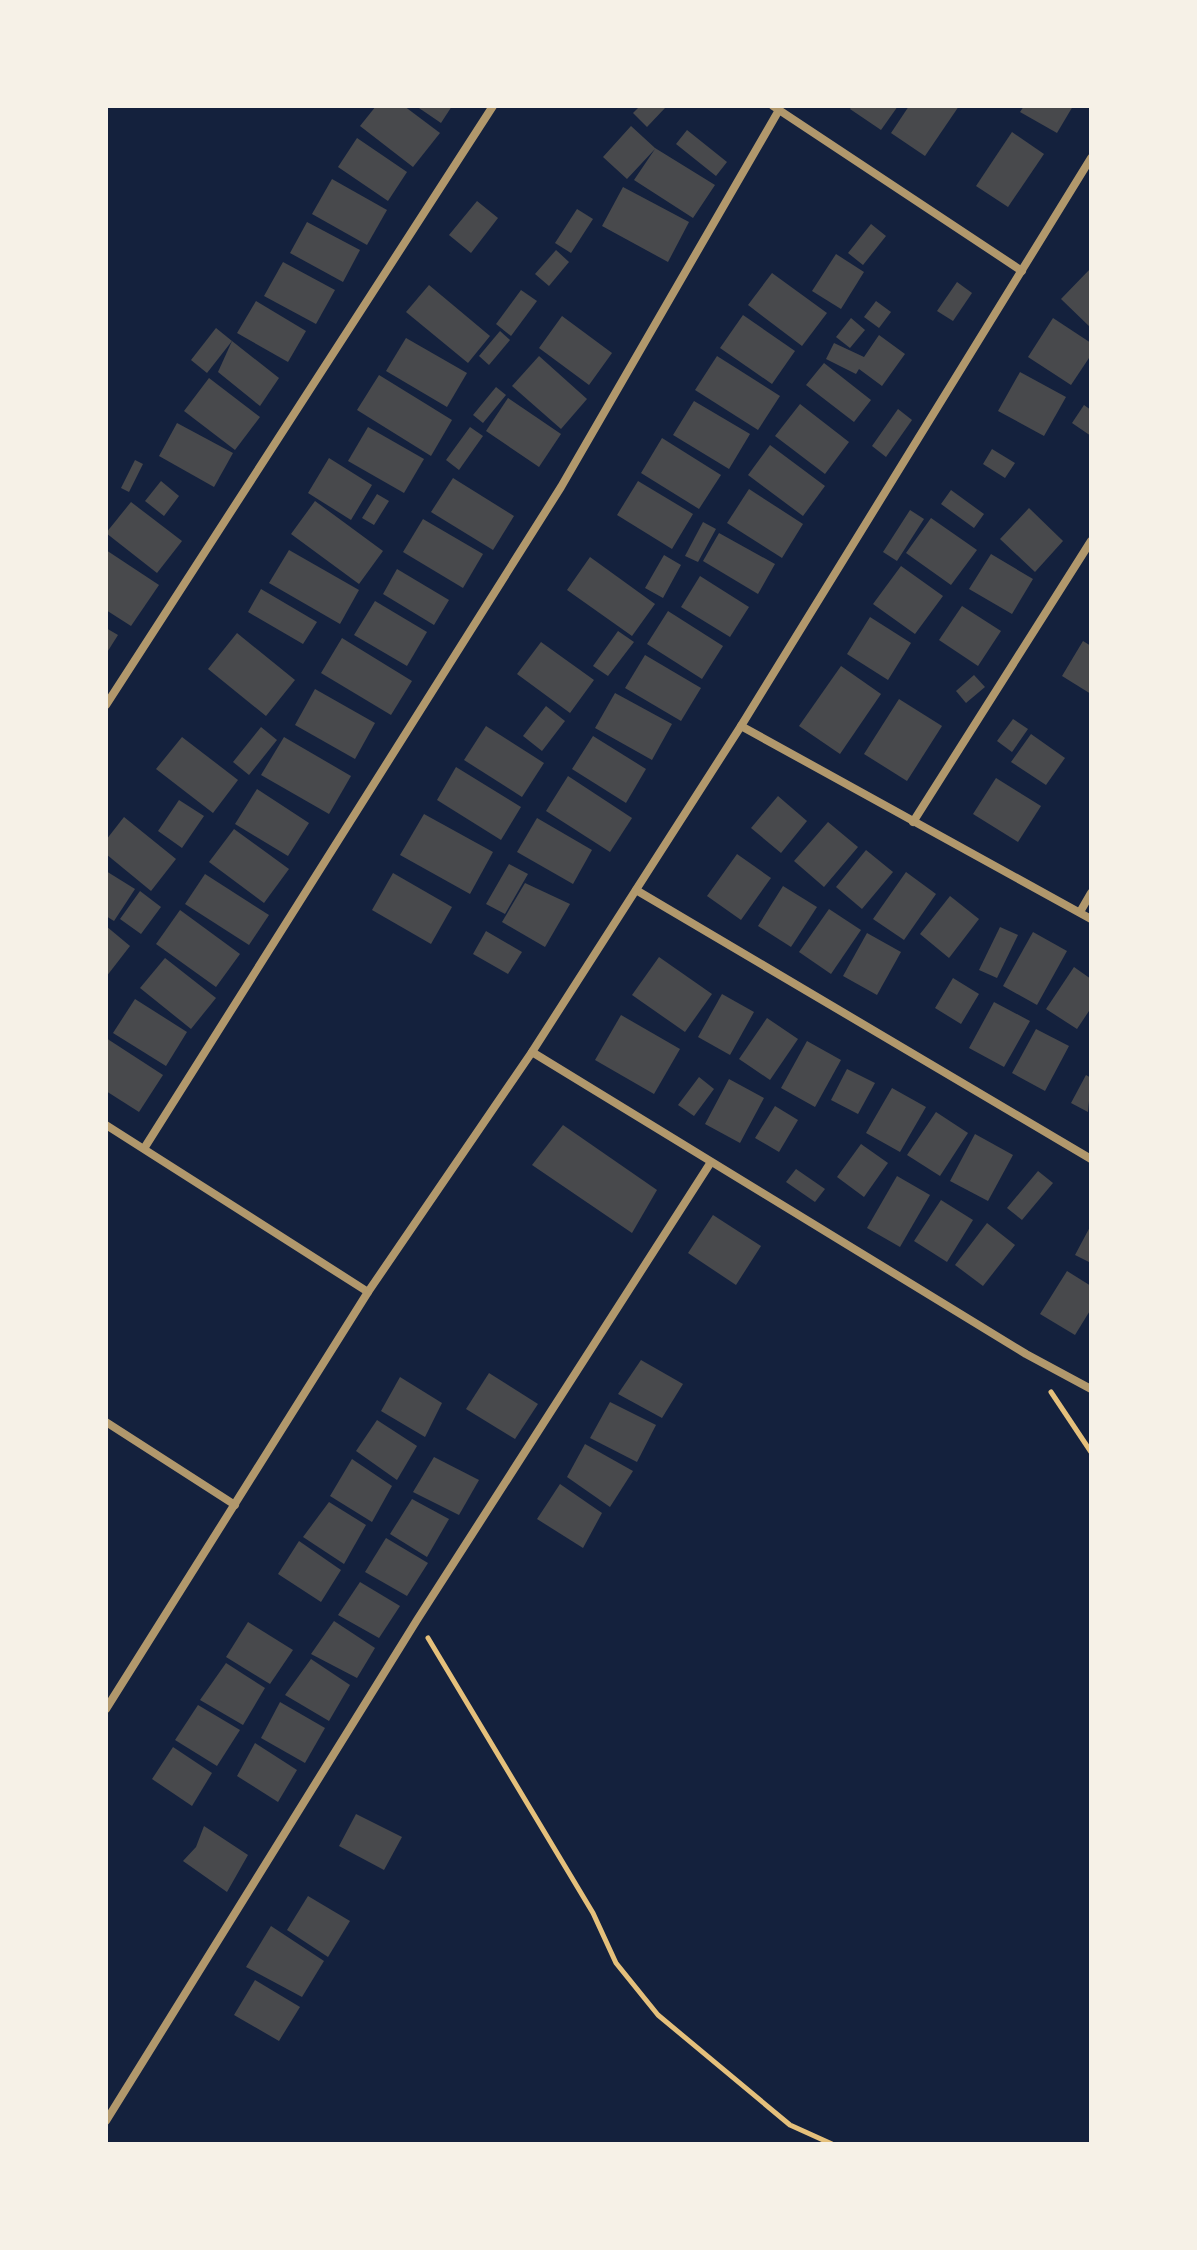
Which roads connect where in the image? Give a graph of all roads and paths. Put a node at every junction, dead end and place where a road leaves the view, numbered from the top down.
1 (493, 106) edge
2 (776, 108) edge
3 (1091, 158) edge
4 (1022, 271) junction
5 (1091, 541) edge
6 (106, 705) edge
7 (741, 726) junction
8 (913, 822) junction
9 (636, 890) junction
10 (1091, 893) edge
11 (1080, 912) junction
12 (1091, 919) edge
13 (532, 1052) junction
14 (106, 1125) edge
15 (145, 1147) junction
16 (1091, 1159) edge
17 (711, 1162) junction
18 (368, 1292) junction
19 (1026, 1354) junction
20 (1091, 1389) edge
21 (106, 1422) edge
22 (1091, 1452) edge
23 (235, 1505) junction
24 (417, 1620) junction
25 (106, 1709) edge
26 (106, 2121) edge
27 (832, 2144) edge

1 - 6 street
2 - 4 street
2 - 15 street
3 - 4 street
4 - 7 street
5 - 8 street
7 - 8 street
7 - 9 street
8 - 11 street
9 - 13 street
9 - 16 street
10 - 11 street
11 - 12 street
13 - 17 street
13 - 18 street
14 - 15 street
15 - 18 street
17 - 19 street
17 - 24 street
18 - 23 street
19 - 20 street
19 - 22 path
21 - 23 street
23 - 25 street
24 - 26 street
24 - 27 path

